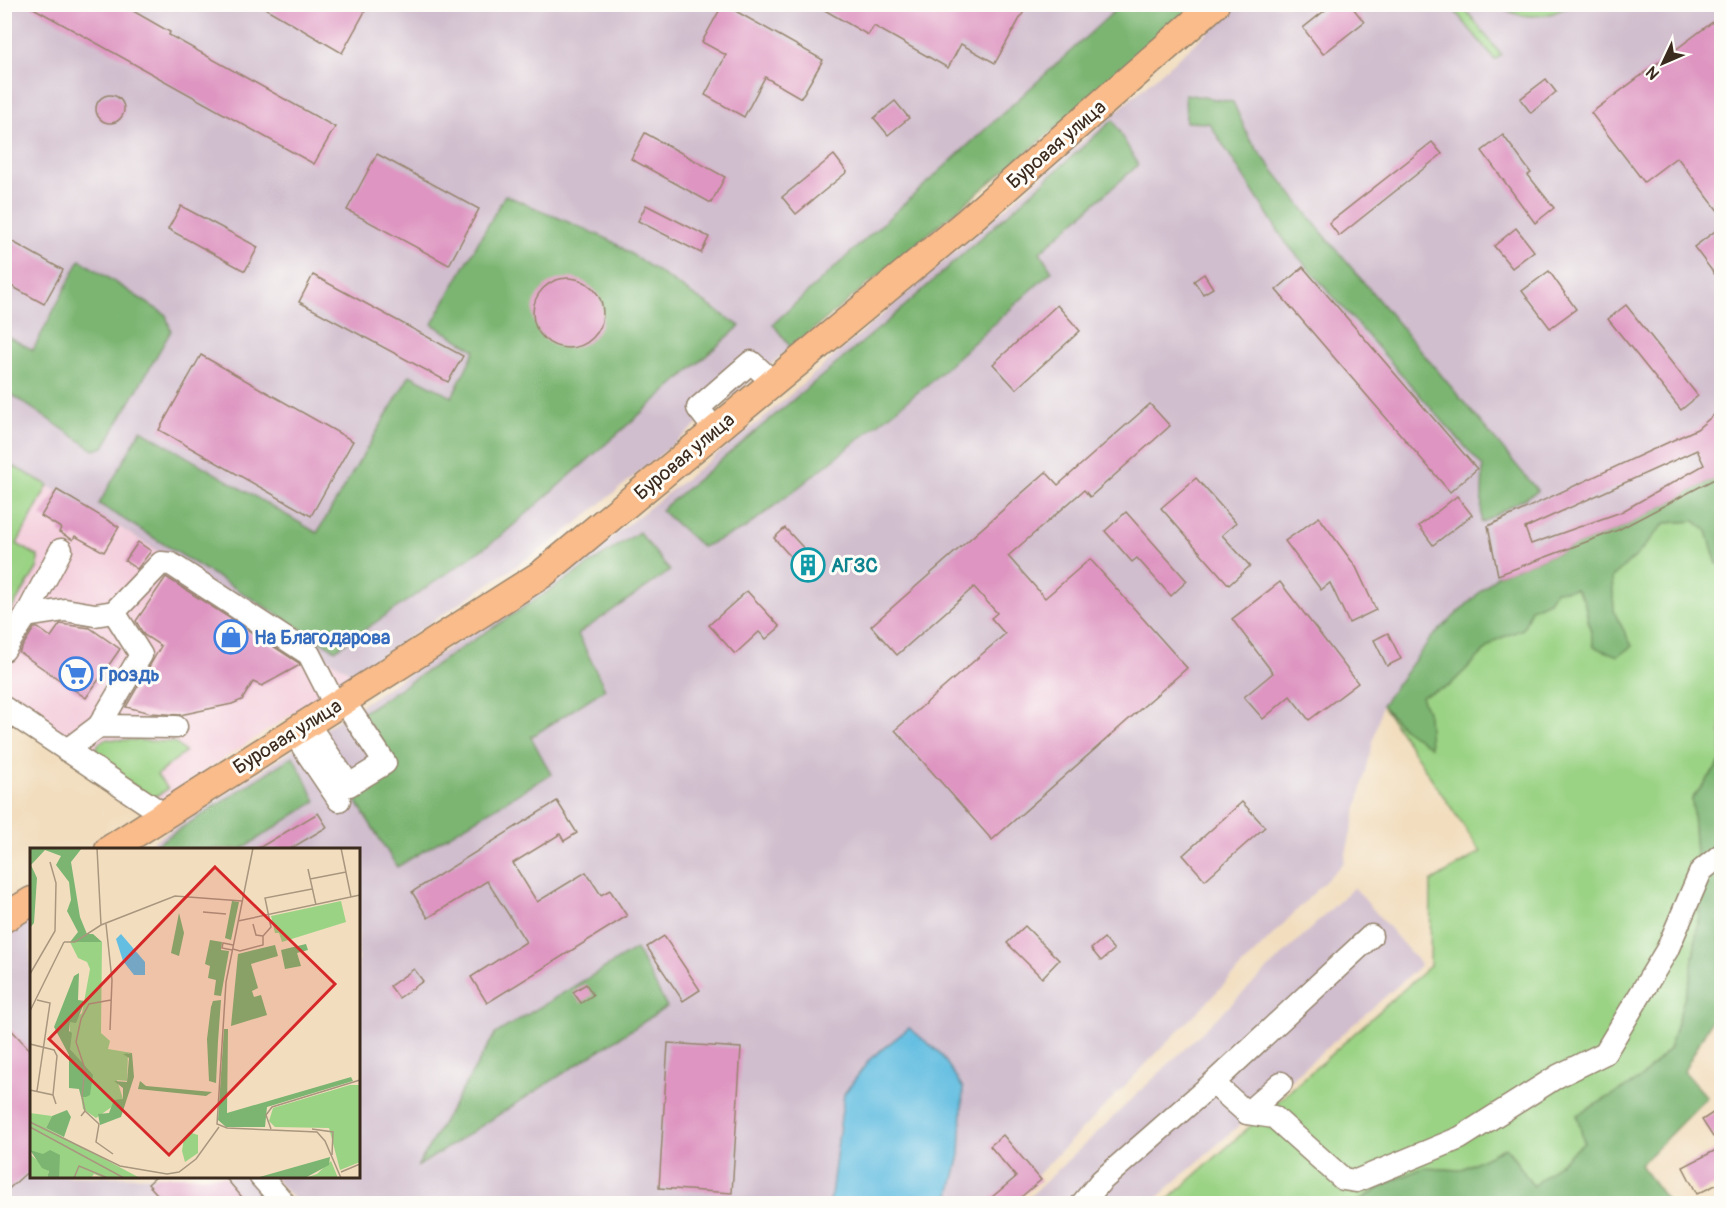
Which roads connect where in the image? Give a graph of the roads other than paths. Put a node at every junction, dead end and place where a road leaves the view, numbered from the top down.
1 (1215, 4) edge
2 (61, 550) dead end
3 (114, 612) junction
4 (26, 616) junction
5 (4, 650) edge
6 (339, 703) junction
7 (4, 708) edge
8 (99, 726) junction
9 (176, 727) dead end
10 (300, 727) junction
11 (67, 750) junction
12 (339, 800) dead end
13 (163, 814) junction
14 (111, 848) edge
15 (1722, 855) edge
16 (30, 902) edge
17 (4, 918) edge
18 (1371, 936) dead end
19 (1213, 1083) junction
20 (1281, 1083) dead end
21 (1247, 1113) junction
22 (262, 1178) edge
23 (285, 1203) edge
24 (1082, 1203) edge

1 - 6 main road, Буровая улица
2 - 4 street
3 - 4 street
3 - 6 street
3 - 8 street
4 - 5 street
6 - 10 main road, Буровая улица
6 - 10 street
7 - 11 street
8 - 9 street
8 - 11 street
10 - 12 street
10 - 13 main road, Буровая улица
11 - 13 street
13 - 14 main road, Буровая улица
15 - 21 street
16 - 17 main road
18 - 19 street
19 - 21 street
19 - 24 street
20 - 21 street
22 - 23 street

